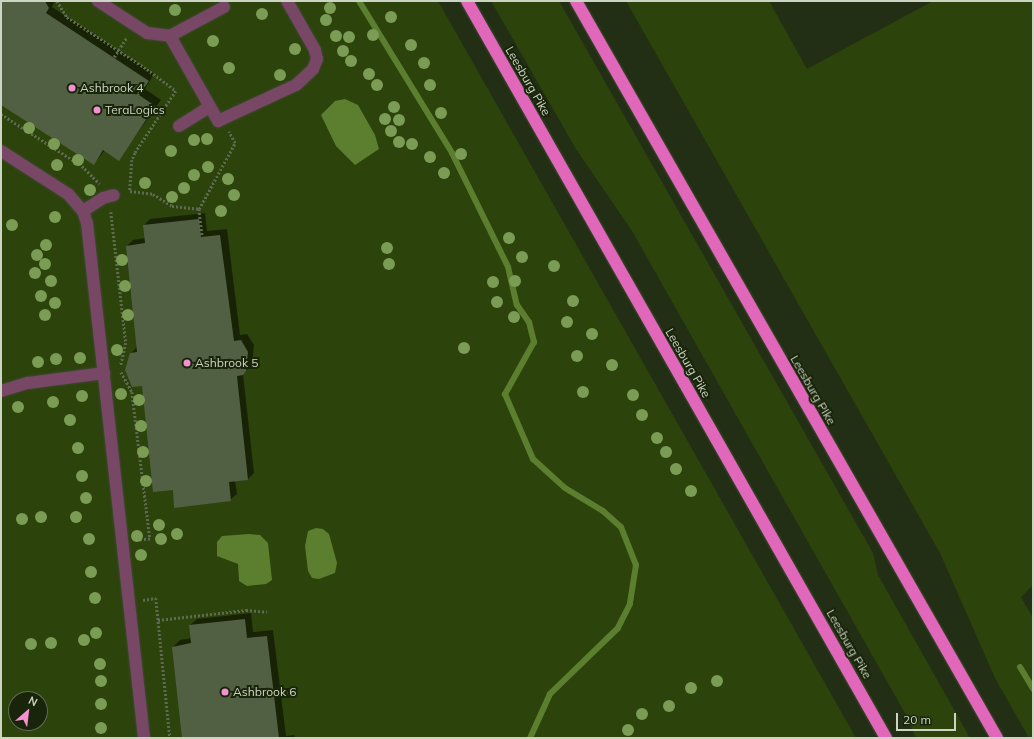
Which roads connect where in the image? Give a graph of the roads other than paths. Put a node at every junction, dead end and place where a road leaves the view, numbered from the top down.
1 (98, 1) edge
2 (287, 1) edge
3 (467, 1) edge
4 (576, 1) edge
5 (224, 7) dead end
6 (170, 36) junction
7 (210, 107) junction
8 (179, 126) dead end
9 (1, 151) edge
10 (111, 196) road end
11 (83, 212) junction
12 (104, 373) junction
13 (1, 391) edge
14 (144, 738) edge
15 (886, 738) edge
16 (997, 738) edge

1 - 6 lane
2 - 7 lane
3 - 15 highway, Leesburg Pike
4 - 16 highway, Leesburg PIke
5 - 6 lane
6 - 7 lane
7 - 8 lane
9 - 11 lane
10 - 11 lane
11 - 12 lane
12 - 13 lane
12 - 14 lane

